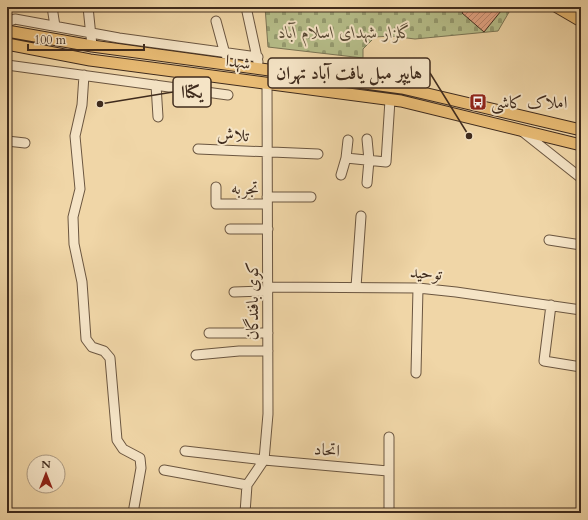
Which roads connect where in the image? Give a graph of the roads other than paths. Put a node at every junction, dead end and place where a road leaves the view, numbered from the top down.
1 (52, 7) edge
2 (88, 7) edge
3 (246, 7) edge
4 (557, 7) edge
5 (581, 14) edge
6 (216, 21) dead end
7 (581, 21) edge
8 (7, 22) edge
9 (56, 26) junction
10 (7, 31) edge
11 (90, 33) junction
12 (7, 44) edge
13 (92, 46) junction
14 (225, 54) junction
15 (258, 57) junction
16 (7, 65) edge
17 (260, 69) junction
18 (84, 75) junction
19 (267, 83) junction
20 (156, 85) junction
21 (228, 95) dead end
22 (390, 100) junction
23 (158, 117) dead end
24 (521, 130) junction
25 (581, 130) edge
26 (367, 139) dead end
27 (348, 140) dead end
28 (7, 141) edge
29 (580, 141) edge
30 (26, 143) dead end
31 (198, 149) dead end
32 (268, 152) junction
33 (318, 154) dead end
34 (346, 158) junction
35 (368, 160) junction
36 (341, 175) dead end
37 (581, 178) edge
38 (367, 183) dead end
39 (216, 187) dead end
40 (311, 197) dead end
41 (268, 200) junction
42 (361, 216) dead end
43 (230, 229) dead end
44 (268, 229) junction
45 (549, 240) dead end
46 (581, 245) edge
47 (356, 287) junction
48 (418, 288) junction
49 (268, 289) junction
50 (234, 292) dead end
51 (551, 305) junction
52 (581, 310) edge
53 (209, 333) dead end
54 (268, 333) junction
55 (268, 351) junction
56 (196, 355) dead end
57 (581, 367) edge
58 (416, 374) dead end
59 (389, 437) dead end
60 (185, 450) dead end
61 (264, 460) junction
62 (164, 470) dead end
63 (388, 471) junction
64 (247, 485) junction
65 (132, 513) edge
66 (245, 513) edge
67 (389, 513) edge

1 - 9 street
2 - 11 street
3 - 15 street
4 - 7 main road
5 - 7 main road
6 - 14 street
8 - 9 street
9 - 11 street
10 - 13 main road, شهدا
11 - 13 street
11 - 14 street
12 - 19 main road, شهدا
13 - 17 main road, شهدا
14 - 15 street
15 - 17 street
16 - 18 street
17 - 25 main road, شهدا
18 - 20 street
18 - 65 street
19 - 22 main road, شهدا
19 - 32 street, کوی بافندگان
20 - 21 street
20 - 23 street
22 - 24 main road, شهدا
22 - 35 street
24 - 29 main road, شهدا
24 - 37 street
26 - 35 street
27 - 34 street
28 - 30 street
31 - 32 street, تلاش
32 - 33 street, تلاش
32 - 41 street, کوی بافندگان
34 - 35 street
34 - 36 street
35 - 38 street
39 - 41 street, تجربه
40 - 41 street
41 - 44 street, کوی بافندگان
42 - 47 street
43 - 44 street
44 - 49 street, کوی بافندگان
45 - 46 street
47 - 48 street, توحید
47 - 49 street, توحید
48 - 51 street, توحید
48 - 58 street
49 - 50 street, توحید
49 - 54 street, کوی بافندگان
51 - 52 street, توحید
51 - 57 street
53 - 54 street
54 - 55 street, کوی بافندگان
55 - 56 street
55 - 61 street, کوی بافندگان
59 - 63 street
60 - 61 street, اتحاد
61 - 63 street, اتحاد
61 - 64 street, کوی بافندگان
62 - 64 street
63 - 67 street
64 - 66 street

